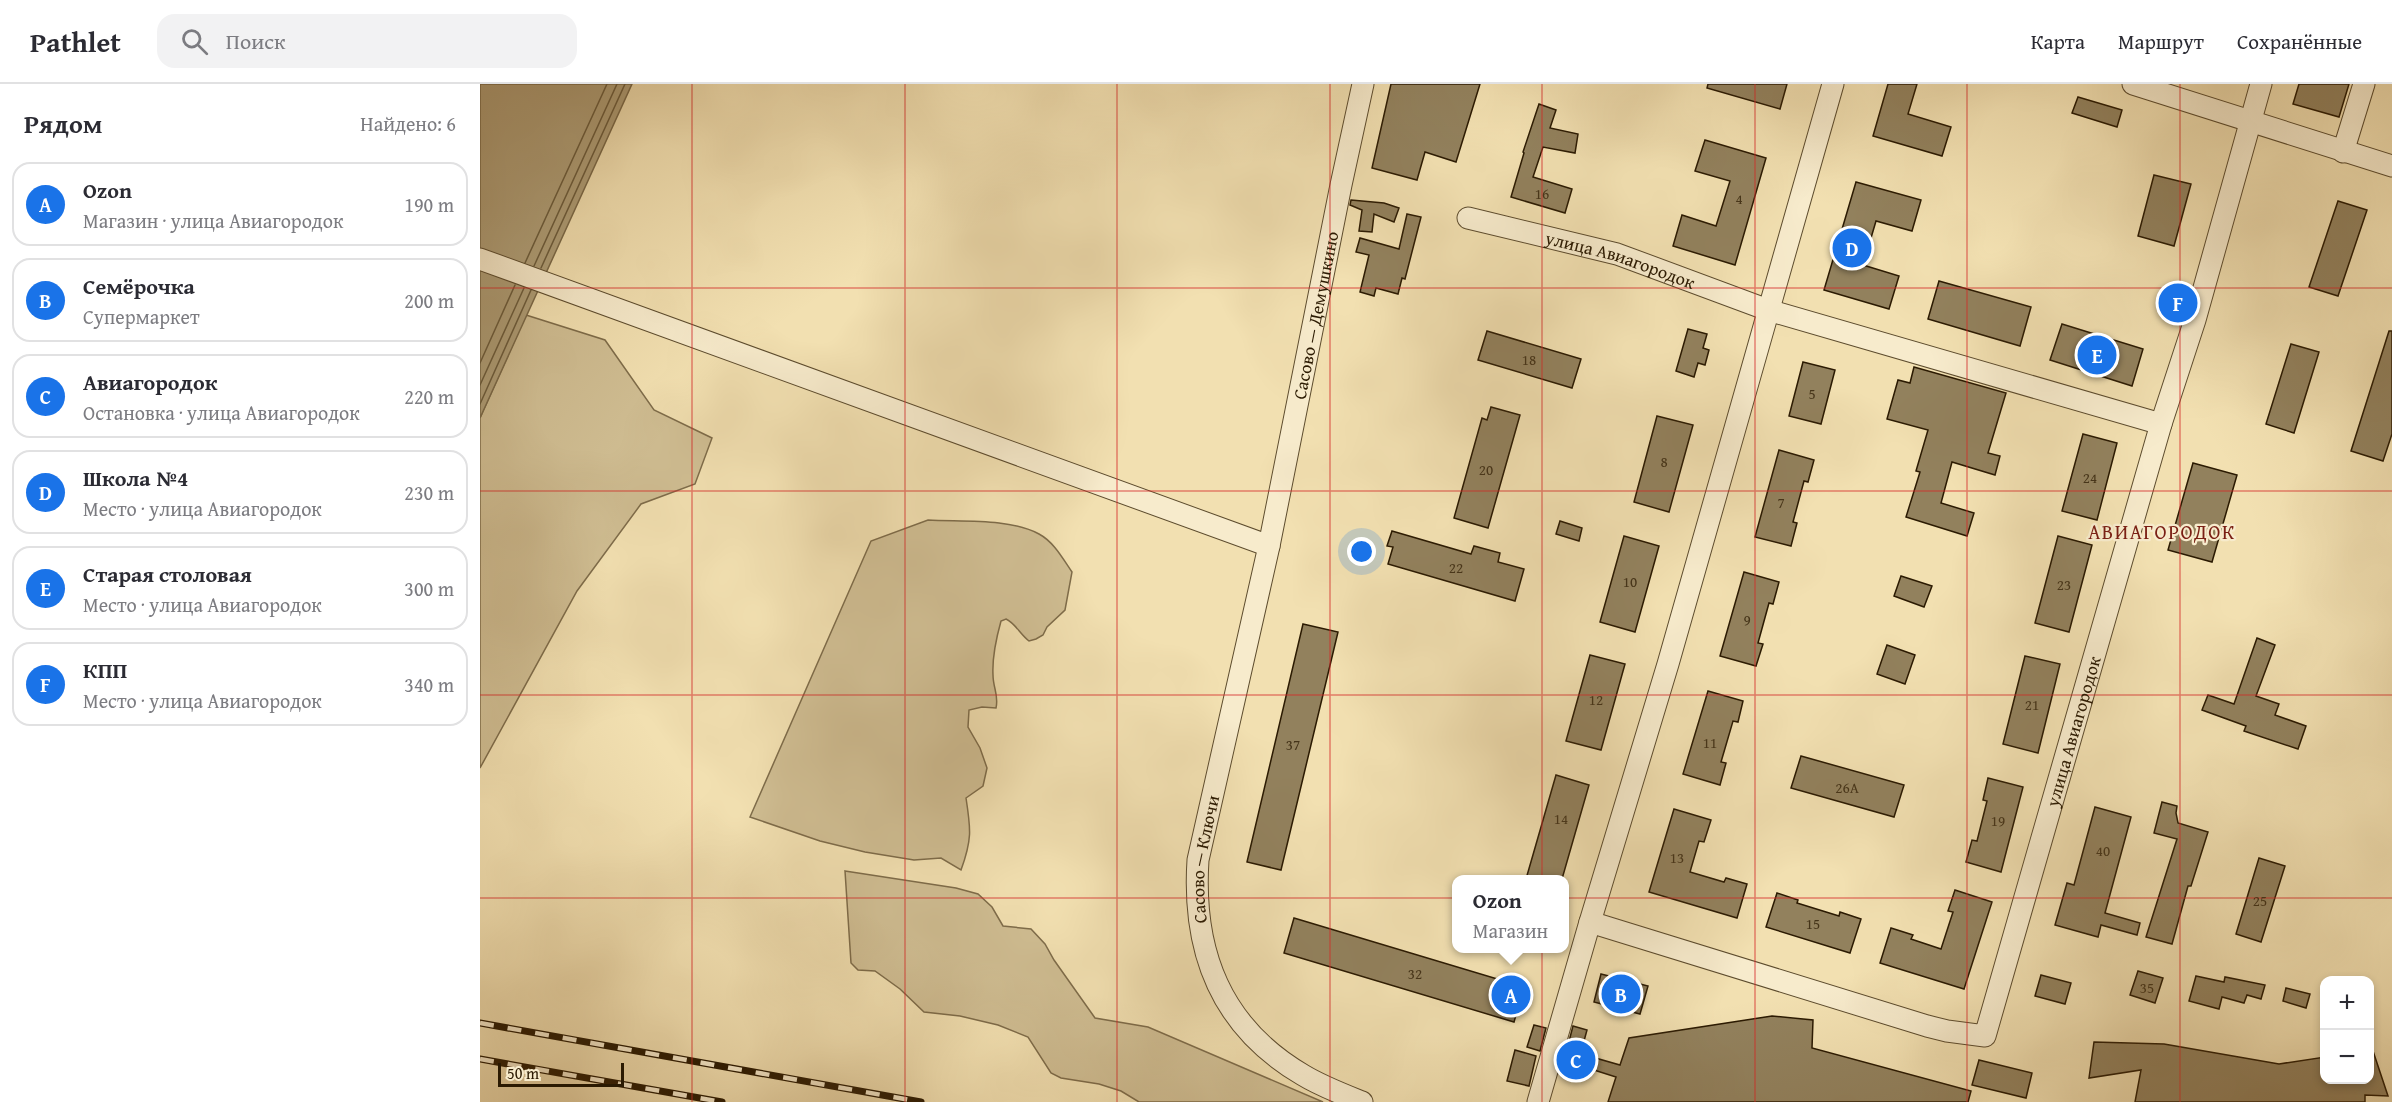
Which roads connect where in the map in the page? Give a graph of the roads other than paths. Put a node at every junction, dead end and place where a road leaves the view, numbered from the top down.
1 (1364, 84) edge
2 (1833, 84) edge
3 (2260, 84) edge
4 (2364, 84) edge
5 (2145, 86) edge
6 (2250, 122) junction
7 (2343, 152) junction
8 (2392, 166) edge
9 (1468, 218) dead end
10 (480, 259) edge
11 (1768, 310) junction
12 (2161, 424) junction
13 (1269, 546) junction
14 (1590, 922) junction
15 (1362, 1102) edge
16 (1538, 1102) edge

1 - 13 street, Сасово — Демушкино
2 - 11 street
3 - 6 street
4 - 7 street
5 - 6 street
6 - 7 street
6 - 12 street
7 - 8 street
9 - 11 street, улица Авиагородок
10 - 13 street
11 - 12 street, улица Авиагородок
11 - 14 street
12 - 14 street, улица Авиагородок
13 - 15 street, Сасово — Ключи
14 - 16 street

